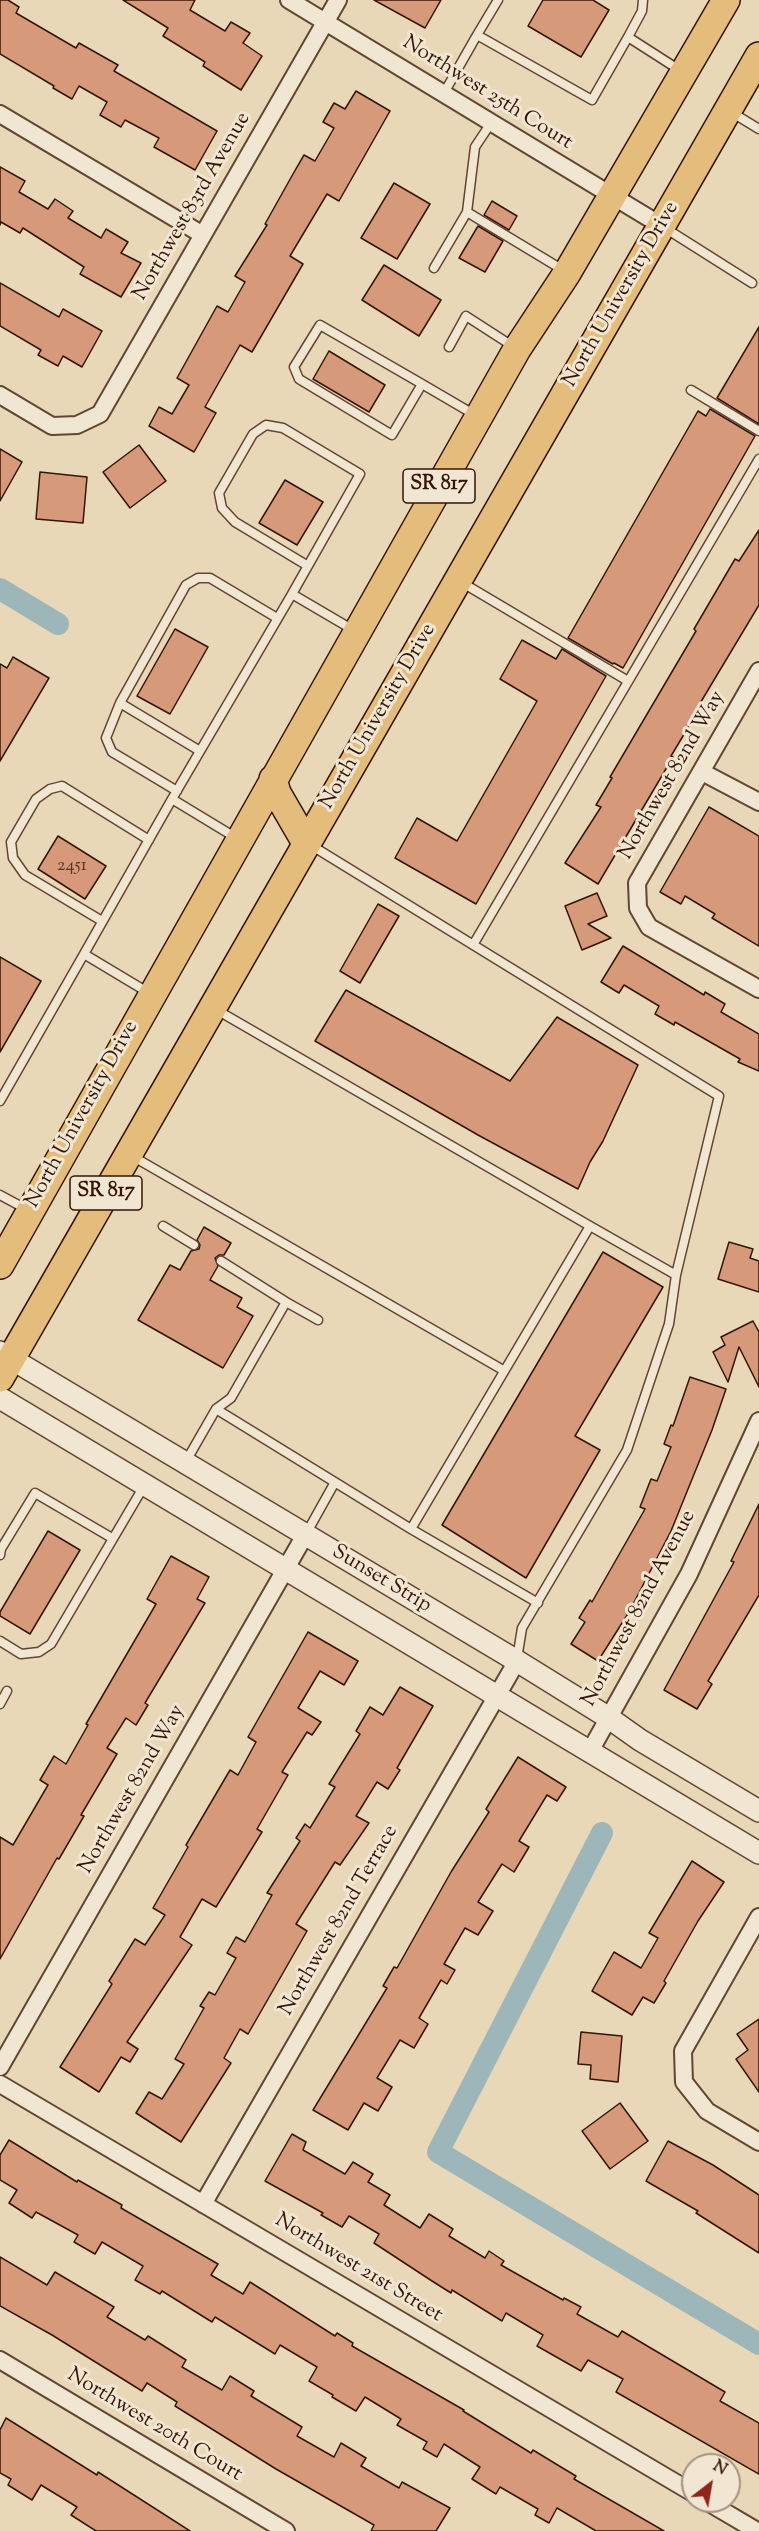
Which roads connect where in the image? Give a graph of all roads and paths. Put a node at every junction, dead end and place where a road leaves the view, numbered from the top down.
1 (289, 0) edge
2 (338, 0) edge
3 (498, 0) edge
4 (726, 0) edge
5 (641, 1) edge
6 (325, 22) junction
7 (477, 35) junction
8 (628, 37) junction
9 (759, 56) edge
10 (684, 73) junction
11 (444, 93) junction
12 (728, 110) junction
13 (0, 114) edge
14 (491, 123) junction
15 (759, 129) edge
16 (611, 196) junction
17 (467, 213) junction
18 (662, 226) junction
19 (203, 235) junction
20 (434, 268) dead end
21 (567, 273) junction
22 (752, 283) dead end
23 (449, 347) dead end
24 (517, 349) junction
25 (422, 384) junction
26 (691, 390) dead end
27 (0, 395) edge
28 (478, 417) junction
29 (759, 431) edge
30 (759, 459) edge
31 (308, 566) junction
32 (458, 580) junction
33 (292, 594) junction
34 (277, 618) junction
35 (356, 632) junction
36 (759, 670) edge
37 (628, 681) junction
38 (120, 703) junction
39 (200, 751) junction
40 (702, 772) junction
41 (273, 779) junction
42 (177, 791) junction
43 (172, 799) junction
44 (759, 802) edge
45 (239, 839) junction
46 (148, 840) junction
47 (306, 843) junction
48 (102, 921) junction
49 (473, 945) junction
50 (84, 954) junction
51 (759, 989) edge
52 (151, 994) junction
53 (212, 1007) junction
54 (0, 1101) edge
55 (128, 1154) junction
56 (0, 1195) edge
57 (30, 1211) junction
58 (163, 1226) dead end
59 (590, 1226) junction
60 (194, 1245) dead end
61 (221, 1261) dead end
62 (0, 1265) edge
63 (676, 1275) junction
64 (286, 1302) junction
65 (318, 1320) dead end
66 (4, 1363) edge
67 (503, 1370) junction
68 (0, 1398) edge
69 (216, 1408) junction
70 (759, 1421) edge
71 (185, 1463) junction
72 (335, 1482) junction
73 (144, 1486) junction
74 (411, 1529) junction
75 (305, 1535) junction
76 (112, 1538) junction
77 (0, 1551) edge
78 (285, 1570) junction
79 (538, 1603) junction
80 (0, 1641) edge
81 (517, 1662) junction
82 (7, 1691) dead end
83 (496, 1696) junction
84 (0, 1704) edge
85 (609, 1718) junction
86 (590, 1753) junction
87 (759, 1811) edge
88 (759, 1853) edge
89 (759, 1917) edge
90 (0, 2067) edge
91 (0, 2084) edge
92 (759, 2142) edge
93 (203, 2204) junction
94 (0, 2360) edge
95 (681, 2486) edge
96 (726, 2513) edge
97 (286, 2531) edge
98 (757, 2531) edge

1 - 6 street, Northwest 25th Court
2 - 6 street, Northwest 83rd Avenue
3 - 7 lane
4 - 10 main road, North University Drive / SR 817
5 - 8 lane
6 - 11 street, Northwest 25th Court
6 - 19 street, Northwest 83rd Avenue
7 - 8 lane
7 - 11 lane
8 - 10 lane
9 - 12 main road, North University Drive / SR 817
10 - 16 main road, North University Drive / SR 817
11 - 14 street, Northwest 25th Court
12 - 15 lane
12 - 18 main road, North University Drive / SR 817
13 - 19 street
14 - 16 street, Northwest 25th Court
14 - 17 lane
16 - 18 street, Northwest 25th Court
16 - 21 main road, North University Drive / SR 817
17 - 20 lane
17 - 21 lane
18 - 22 lane
18 - 32 main road, North University Drive / SR 817
19 - 27 street, Northwest 83rd Avenue
21 - 24 main road, North University Drive / SR 817
23 - 24 lane
24 - 28 main road, North University Drive / SR 817
25 - 25 lane
25 - 28 lane
26 - 29 lane
28 - 35 main road, North University Drive / SR 817
30 - 37 lane
31 - 31 lane
31 - 33 lane
32 - 37 lane
32 - 47 main road, North University Drive / SR 817
33 - 34 lane
33 - 35 lane
34 - 38 lane
34 - 39 lane
35 - 41 main road, North University Drive / SR 817
36 - 40 street, Northwest 82nd Way
37 - 49 lane
38 - 39 lane
38 - 42 lane
39 - 42 lane
40 - 44 street
40 - 51 street, Northwest 82nd Way
41 - 45 main road, North University Drive / SR 817
41 - 47 main road
42 - 43 lane
43 - 45 lane
43 - 46 lane
45 - 52 main road, North University Drive / SR 817
46 - 48 lane
46 - 48 lane
47 - 49 lane
47 - 53 main road, North University Drive / SR 817
48 - 50 lane
49 - 63 lane
50 - 52 lane
50 - 54 lane
52 - 57 main road, North University Drive / SR 817
53 - 55 main road, North University Drive / SR 817
53 - 59 lane
55 - 66 main road, North University Drive / SR 817
55 - 67 lane
56 - 57 lane
57 - 62 main road, North University Drive / SR 817
58 - 60 lane
59 - 63 lane
59 - 67 lane
61 - 64 lane
63 - 79 lane
64 - 65 lane
64 - 69 lane
66 - 71 street, Sunset Strip
67 - 74 lane
68 - 73 street, Sunset Strip
69 - 71 lane
69 - 72 lane
70 - 85 street, Northwest 82nd Avenue
71 - 75 street, Sunset Strip
72 - 74 lane
72 - 75 lane
73 - 76 lane
73 - 78 street, Sunset Strip
74 - 79 lane
75 - 78 street, Northwest 82nd Way
75 - 81 street, Sunset Strip
76 - 77 lane
76 - 80 lane
78 - 83 street, Sunset Strip
78 - 90 street, Northwest 82nd Way
79 - 81 lane
81 - 83 street, Northwest 82nd Terrace
81 - 85 street, Sunset Strip
82 - 84 lane
83 - 86 street, Sunset Strip
83 - 93 street, Northwest 82nd Terrace
85 - 86 street, Northwest 82nd Avenue
85 - 87 street, Sunset Strip
86 - 88 street, Sunset Strip
89 - 92 street
91 - 93 street, Northwest 21st Street
93 - 95 street, Northwest 21st Street
94 - 97 street, Northwest 20th Court
96 - 98 street

